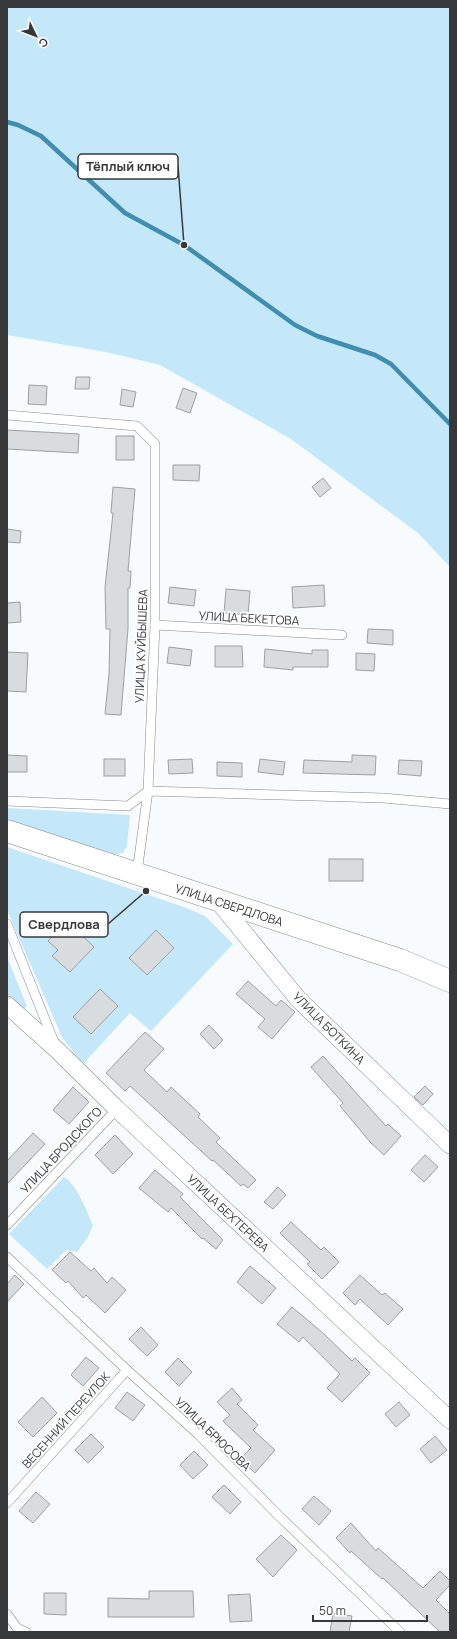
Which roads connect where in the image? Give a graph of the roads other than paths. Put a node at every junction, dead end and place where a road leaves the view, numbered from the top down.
1 (7, 415) edge
2 (155, 625) junction
3 (342, 635) dead end
4 (148, 791) junction
5 (7, 801) edge
6 (450, 804) edge
7 (7, 832) edge
8 (136, 874) junction
9 (218, 901) junction
10 (7, 924) edge
11 (450, 981) edge
12 (7, 1005) edge
13 (56, 1049) junction
14 (117, 1109) junction
15 (450, 1145) edge
16 (7, 1225) edge
17 (7, 1258) edge
18 (127, 1370) junction
19 (450, 1420) edge
20 (7, 1503) edge
21 (7, 1614) edge
22 (17, 1628) junction
23 (7, 1631) edge
24 (26, 1632) edge
25 (400, 1632) edge

1 - 2 lane, УЛИЦА КУЙБЫШЕВА
2 - 3 lane, УЛИЦА БЕКЕТОВА
2 - 4 lane, УЛИЦА КУЙБЫШЕВА
4 - 5 lane
4 - 6 lane
4 - 8 lane, УЛИЦА КУЙБЫШЕВА
7 - 8 street, УЛИЦА СВЕРДЛОВА
8 - 9 street, УЛИЦА СВЕРДЛОВА
9 - 11 street, УЛИЦА СВЕРДЛОВА
9 - 15 street, УЛИЦА БОТКИНА
10 - 13 lane
12 - 13 street, УЛИЦА БЕХТЕРЕВА
13 - 14 street, УЛИЦА БЕХТЕРЕВА
14 - 16 lane, УЛИЦА БРОДСКОГО
14 - 19 street, УЛИЦА БЕХТЕРЕВА
17 - 18 lane, УЛИЦА БРЮСОВА
18 - 20 lane, ВЕСЕННИЙ ПЕРЕУЛОК
18 - 25 lane, УЛИЦА БРЮСОВА
21 - 22 lane
22 - 23 lane
22 - 24 lane

